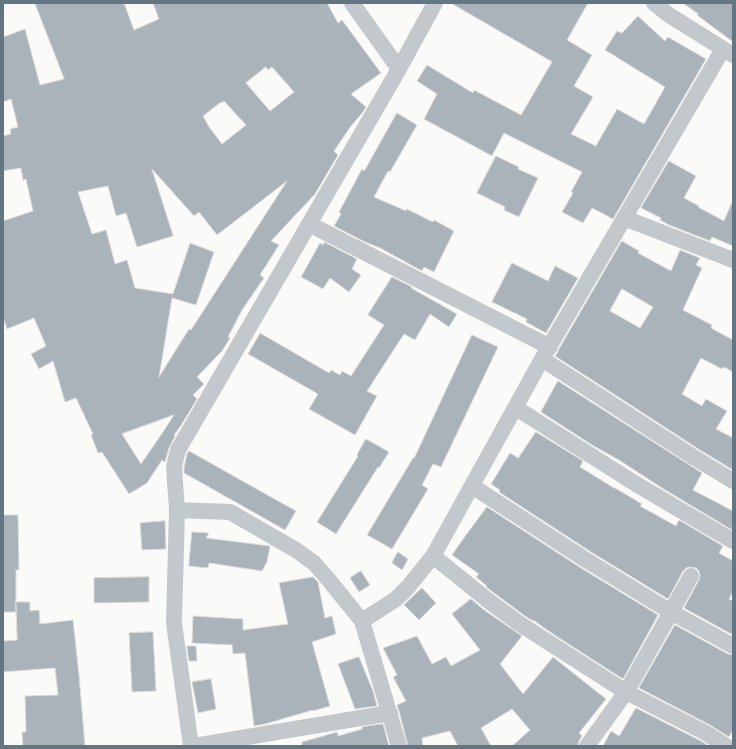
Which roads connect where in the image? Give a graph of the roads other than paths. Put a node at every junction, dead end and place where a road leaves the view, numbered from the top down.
1 (352, 3) edge
2 (435, 3) edge
3 (654, 3) edge
4 (728, 52) edge
5 (399, 69) junction
6 (624, 218) junction
7 (309, 224) junction
8 (733, 260) edge
9 (546, 353) junction
10 (516, 408) junction
11 (733, 481) edge
12 (472, 486) junction
13 (177, 510) junction
14 (733, 541) edge
15 (433, 556) junction
16 (691, 576) dead end
17 (671, 612) junction
18 (362, 621) junction
19 (733, 646) edge
20 (626, 692) junction
21 (390, 713) junction
22 (191, 746) edge
23 (194, 746) edge
24 (399, 746) edge
25 (587, 746) edge
26 (726, 746) edge

1 - 5 street
2 - 5 street
3 - 4 street
4 - 6 street
5 - 7 street
6 - 8 street
6 - 9 street
7 - 9 street
7 - 13 street
9 - 10 street
9 - 11 street
10 - 12 street
10 - 14 street
12 - 15 street
12 - 17 street
13 - 18 street
13 - 22 street
15 - 18 street
15 - 20 street
16 - 17 street
17 - 19 street
17 - 20 street
18 - 21 street
20 - 25 street
20 - 26 street
21 - 23 street
21 - 24 street

